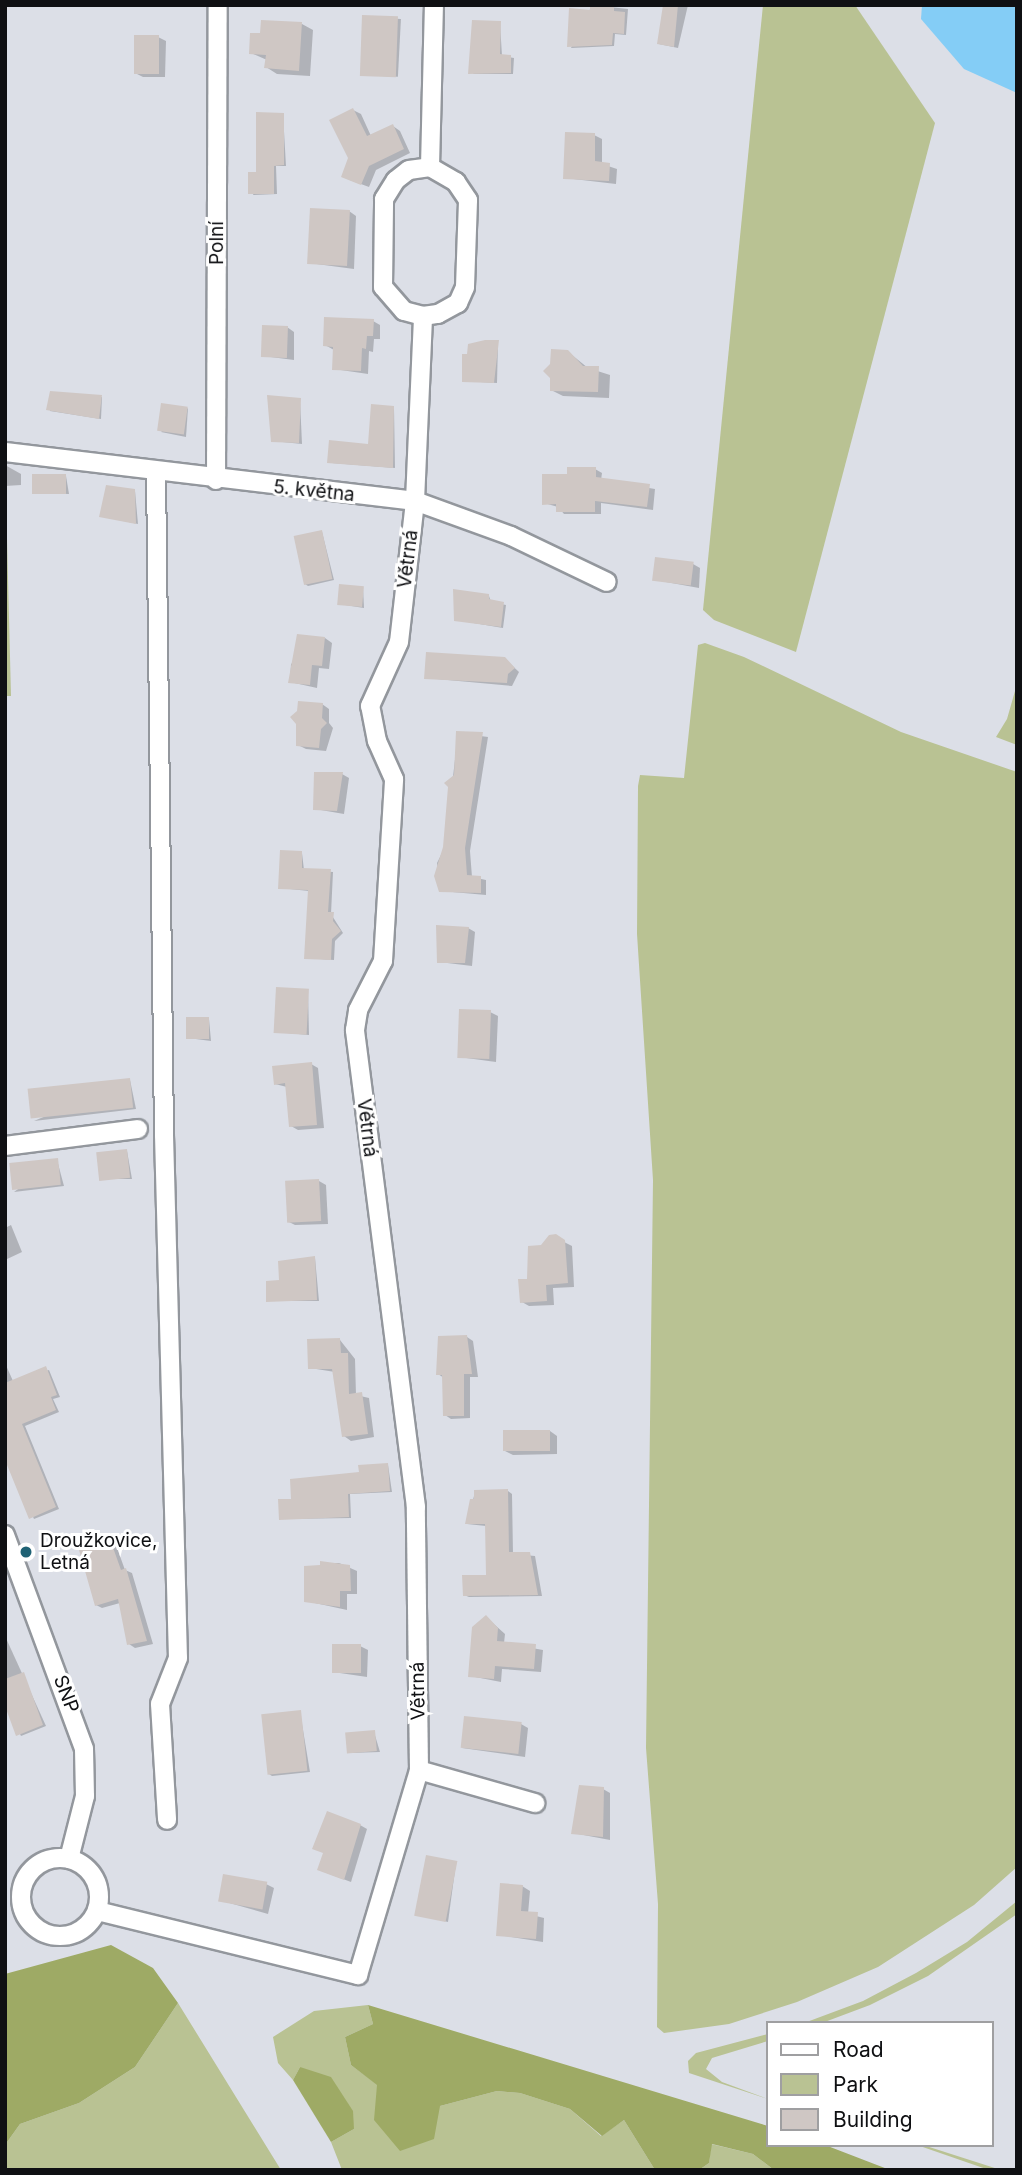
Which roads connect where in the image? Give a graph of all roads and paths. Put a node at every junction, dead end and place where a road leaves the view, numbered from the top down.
1 (218, 5) edge
2 (434, 5) edge
3 (430, 167) junction
4 (423, 316) junction
5 (5, 452) edge
6 (156, 472) junction
7 (216, 480) junction
8 (415, 502) junction
9 (607, 582) dead end
10 (138, 1129) dead end
11 (5, 1146) edge
12 (5, 1535) edge
13 (419, 1770) junction
14 (534, 1803) dead end
15 (167, 1820) dead end
16 (69, 1858) junction
17 (13, 1903) edge
18 (97, 1911) junction

1 - 7 street, Polní
2 - 3 street
3 - 4 street
3 - 4 street
4 - 8 street
5 - 6 street, 5. května
6 - 7 street, 5. května
6 - 15 street
7 - 8 street, 5. května
8 - 9 street, 5. května
8 - 13 street, Větrná
10 - 11 street
12 - 16 street, SNP
13 - 14 street
13 - 18 street, Větrná
16 - 17 street
16 - 18 street
17 - 18 street

